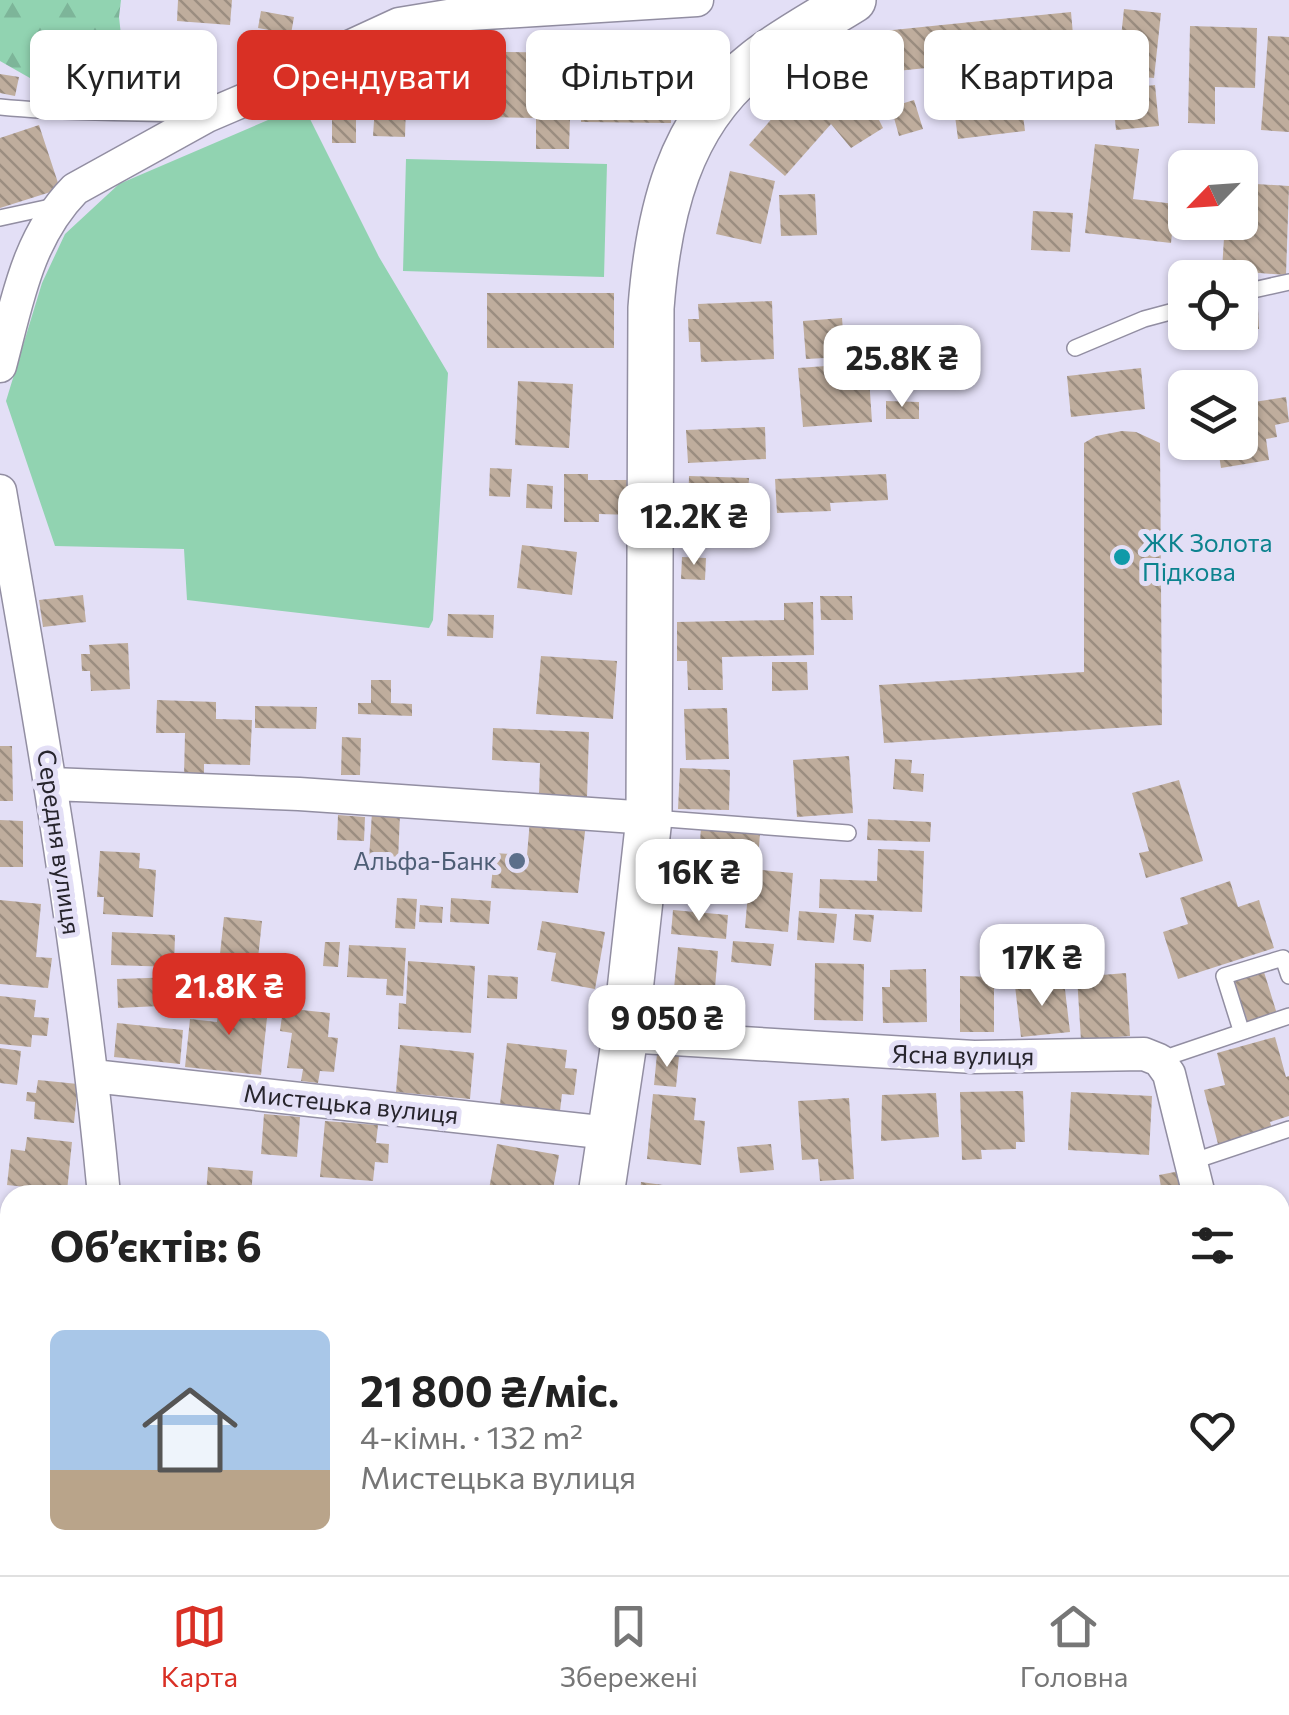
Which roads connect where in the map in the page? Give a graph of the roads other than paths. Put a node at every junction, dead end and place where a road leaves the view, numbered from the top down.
1 (697, 0) edge
2 (853, 0) edge
3 (393, 12) edge
4 (0, 107) edge
5 (30, 110) edge
6 (217, 112) edge
7 (200, 120) edge
8 (59, 205) junction
9 (0, 218) edge
10 (1289, 282) edge
11 (1258, 289) edge
12 (1168, 313) edge
13 (1075, 348) dead end
14 (0, 366) edge
15 (0, 490) edge
16 (52, 784) junction
17 (649, 818) junction
18 (848, 833) dead end
19 (1289, 976) edge
20 (1289, 1016) edge
21 (1241, 1030) junction
22 (625, 1036) junction
23 (1158, 1060) junction
24 (93, 1076) junction
25 (1289, 1129) edge
26 (609, 1132) junction
27 (1191, 1162) junction
28 (103, 1185) edge
29 (602, 1185) edge
30 (1196, 1185) edge

1 - 3 street
2 - 17 street
3 - 6 street
4 - 5 lane
7 - 8 street
8 - 9 lane
8 - 14 street
10 - 11 lane
12 - 13 lane
15 - 16 street, Середня вулиця
16 - 17 street
16 - 24 street, Середня вулиця
17 - 18 lane
17 - 22 street
19 - 21 lane
20 - 21 lane
21 - 23 lane
22 - 23 street, Ясна вулиця
22 - 26 street
23 - 27 street
24 - 26 street, Мистецька вулиця
24 - 28 street, Середня вулиця
25 - 27 lane
26 - 29 street
27 - 30 street

